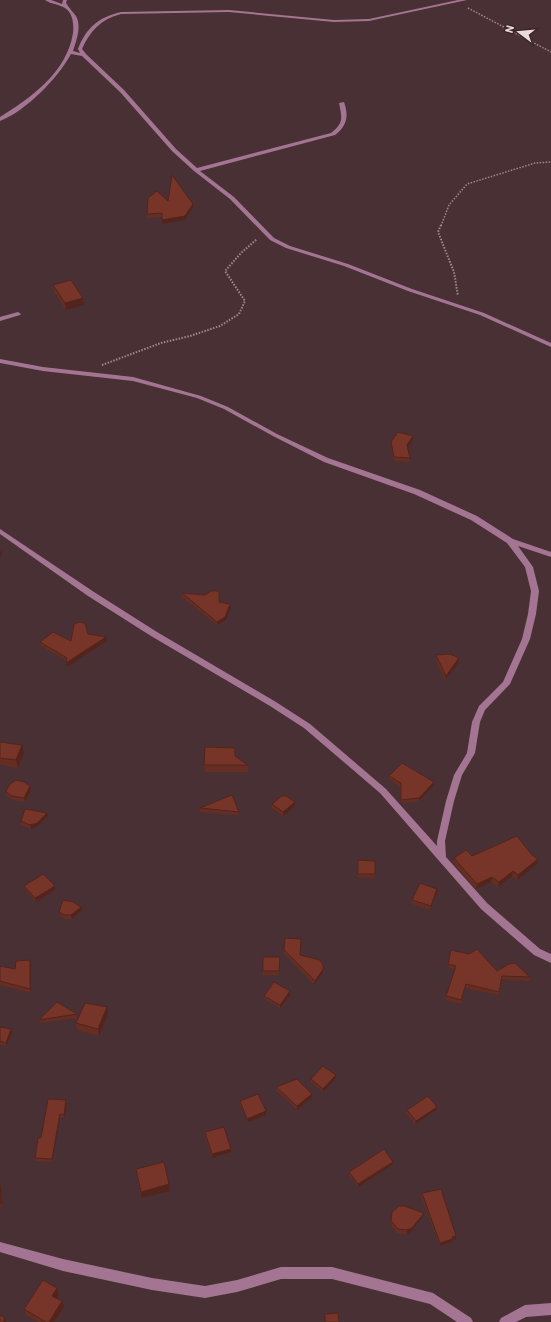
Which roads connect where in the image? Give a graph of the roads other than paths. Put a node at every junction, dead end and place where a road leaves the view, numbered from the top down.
1 (47, 0) edge
2 (65, 0) edge
3 (465, 0) edge
4 (66, 7) junction
5 (70, 52) junction
6 (84, 55) junction
7 (342, 103) dead end
8 (0, 119) edge
9 (196, 170) junction
10 (18, 314) dead end
11 (0, 319) edge
12 (551, 345) edge
13 (0, 361) edge
14 (0, 531) edge
15 (510, 541) junction
16 (551, 555) edge
17 (442, 858) junction
18 (551, 959) edge
19 (0, 1247) edge
20 (551, 1309) edge
21 (467, 1322) edge
22 (505, 1322) edge

1 - 4 street
2 - 4 street
3 - 6 street
4 - 5 street
5 - 6 street
5 - 8 street
6 - 9 street
7 - 9 street
9 - 12 street
10 - 11 street
13 - 15 street
14 - 17 street
15 - 16 street
15 - 17 street
17 - 18 street
19 - 21 street
20 - 22 street

